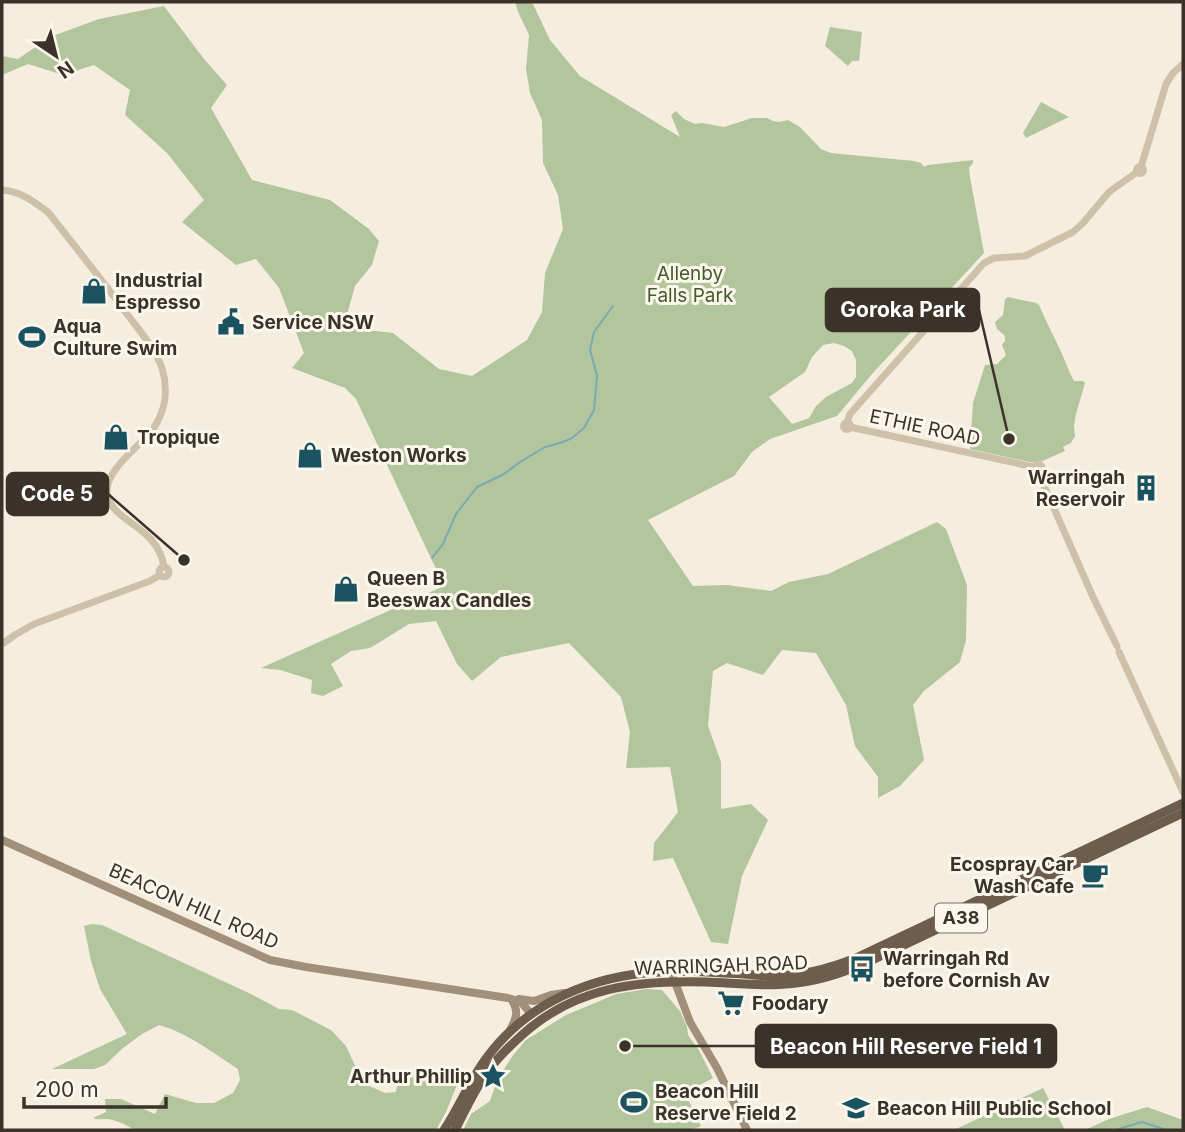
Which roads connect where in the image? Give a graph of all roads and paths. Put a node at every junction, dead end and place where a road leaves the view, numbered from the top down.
1 (1183, 64) edge
2 (2, 190) edge
3 (2, 644) edge
4 (1183, 792) edge
5 (1183, 803) edge
6 (1183, 813) edge
7 (2, 840) edge
8 (670, 971) junction
9 (675, 982) junction
10 (569, 993) junction
11 (513, 999) junction
12 (534, 1018) junction
13 (509, 1032) junction
14 (444, 1130) edge
15 (455, 1130) edge
16 (747, 1130) edge

1 - 4 street, ETHIE ROAD
2 - 3 street
5 - 8 highway, WARRINGAH ROAD / A38
6 - 9 highway, WARRINGAH ROAD / A38
7 - 11 main road, BEACON HILL ROAD
8 - 9 main road
8 - 10 highway, WARRINGAH ROAD / A38
9 - 12 highway, WARRINGAH ROAD / A38
9 - 16 main road
10 - 11 main road, WARRINGAH ROAD
10 - 12 highway, WARRINGAH ROAD / A38
11 - 12 main road
11 - 13 main road
12 - 13 highway, WARRINGAH ROAD / A38
12 - 15 highway, WARRINGAH ROAD / A38
13 - 14 highway, WARRINGAH ROAD / A38

